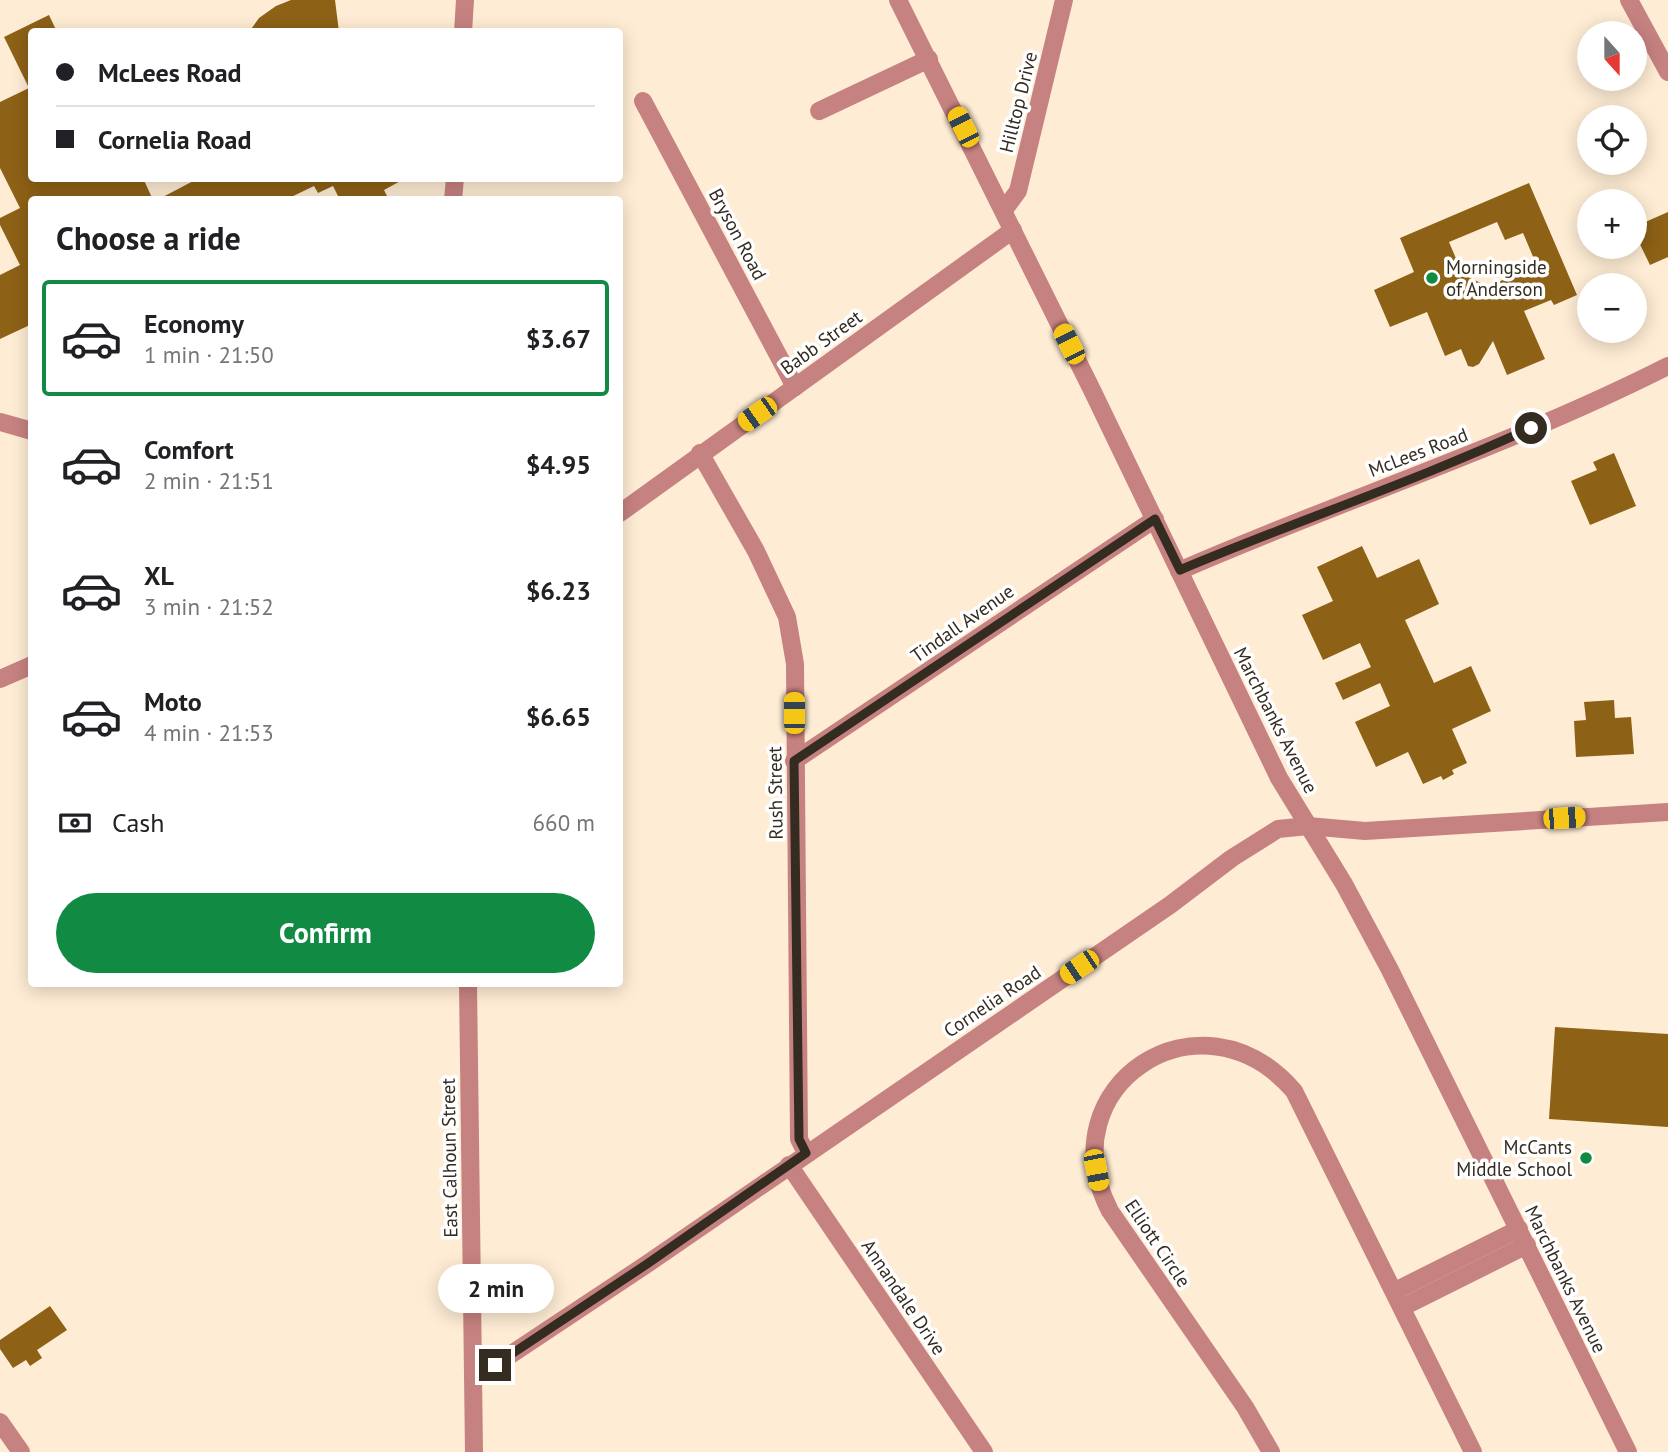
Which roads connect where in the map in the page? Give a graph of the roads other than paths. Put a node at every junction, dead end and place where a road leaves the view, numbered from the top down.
1 (465, 0) edge
2 (898, 0) edge
3 (1064, 0) edge
4 (1629, 0) edge
5 (464, 28) edge
6 (929, 59) junction
7 (1668, 72) edge
8 (643, 101) dead end
9 (819, 111) dead end
10 (1004, 210) junction
11 (1013, 230) junction
12 (1668, 366) edge
13 (795, 387) junction
14 (0, 422) edge
15 (28, 430) edge
16 (700, 453) junction
17 (623, 511) edge
18 (1155, 519) junction
19 (1180, 570) junction
20 (28, 667) edge
21 (0, 679) edge
22 (794, 761) junction
23 (1668, 812) edge
24 (1308, 826) junction
25 (468, 987) edge
26 (806, 1153) junction
27 (789, 1165) junction
28 (1523, 1237) junction
29 (1399, 1299) junction
30 (473, 1375) junction
31 (0, 1422) edge
32 (21, 1452) edge
33 (474, 1452) edge
34 (984, 1452) edge
35 (1271, 1452) edge
36 (1473, 1452) edge
37 (1628, 1452) edge

1 - 5 street
2 - 6 street, Marchbanks Avenue
3 - 10 street, Hilltop Drive
4 - 7 street
6 - 9 street
6 - 10 street, Marchbanks Avenue
8 - 13 street, Bryson Road
10 - 11 street, Marchbanks Avenue
11 - 13 street, Babb Street
11 - 18 street, Marchbanks Avenue
12 - 19 street, McLees Road
13 - 16 street, Babb Street
14 - 15 street
16 - 17 street, Babb Street
16 - 22 street, Rush Street
18 - 19 street, Marchbanks Avenue
18 - 22 street, Tindall Avenue
19 - 24 street, Marchbanks Avenue
20 - 21 street
22 - 26 street, Rush Street
23 - 24 street, Cornelia Road
24 - 26 street, Cornelia Road
24 - 28 street, Marchbanks Avenue
25 - 30 street, East Calhoun Street
26 - 27 street, Cornelia Road
27 - 30 street, Cornelia Road
27 - 34 street, Annandale Drive
28 - 29 street
28 - 37 street, Marchbanks Avenue
29 - 35 street, Elliott Circle
29 - 36 street, Elliott Circle
30 - 33 street, East Calhoun Street
31 - 32 street

